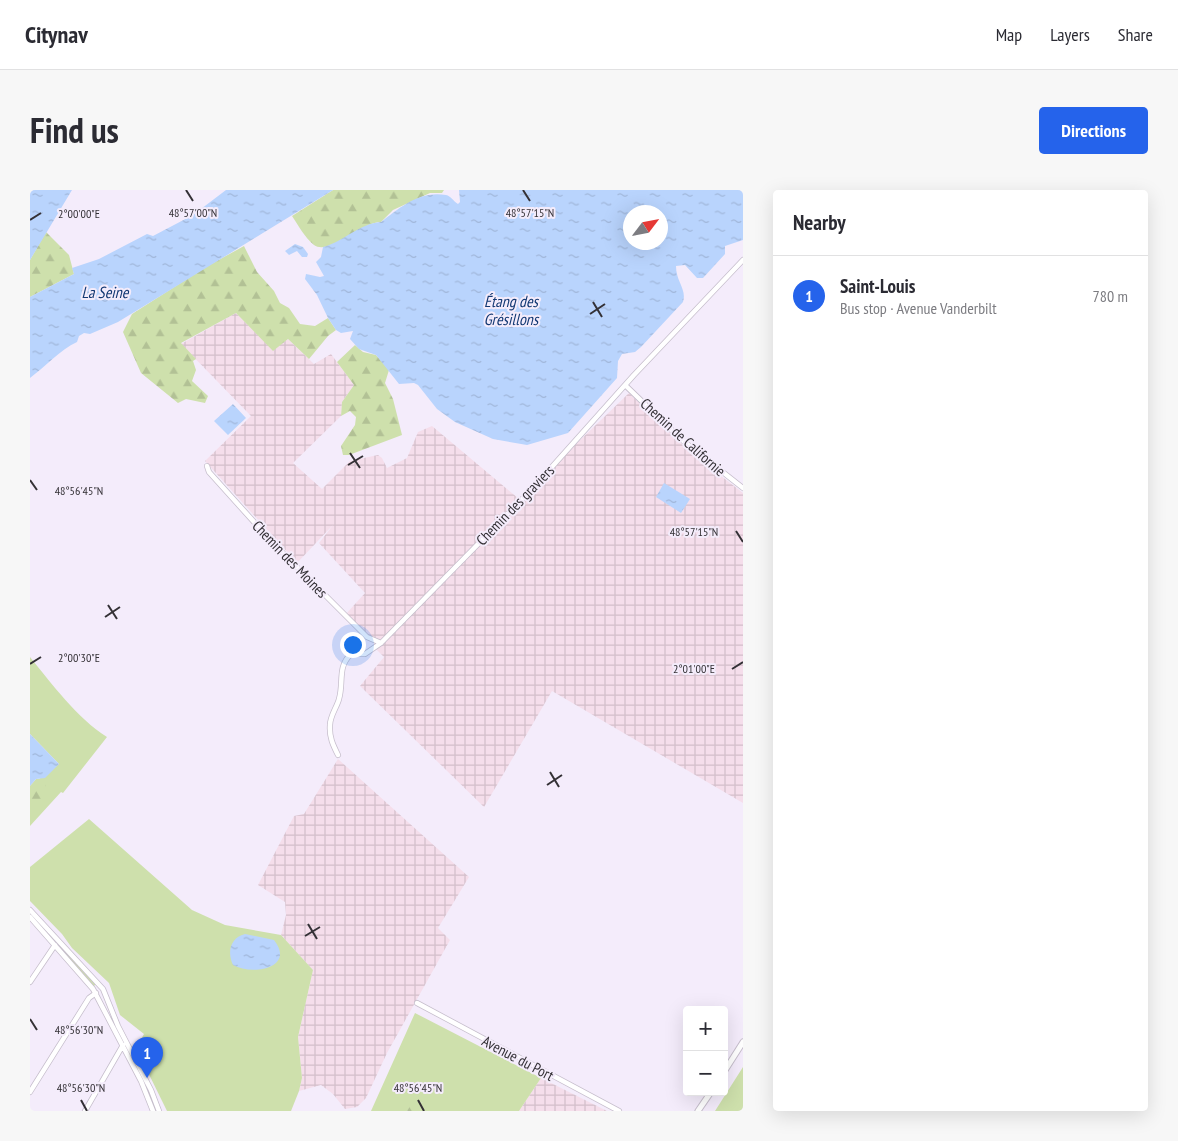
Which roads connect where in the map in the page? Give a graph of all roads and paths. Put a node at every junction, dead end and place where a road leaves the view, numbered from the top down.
1 (743, 260) edge
2 (626, 385) junction
3 (207, 466) dead end
4 (743, 488) edge
5 (381, 643) junction
6 (338, 755) dead end
7 (30, 910) edge
8 (31, 920) edge
9 (55, 945) junction
10 (30, 982) edge
11 (96, 993) junction
12 (417, 1003) dead end
13 (743, 1042) edge
14 (123, 1045) junction
15 (728, 1066) edge
16 (30, 1092) edge
17 (708, 1096) edge
18 (709, 1096) edge
19 (152, 1110) edge
20 (85, 1111) edge
21 (159, 1111) edge
22 (620, 1111) edge
23 (698, 1111) edge
24 (703, 1111) edge

1 - 2 street, Chemin des graviers
2 - 4 street, Chemin de Californie
2 - 5 street, Chemin des graviers
3 - 5 street, Chemin des Moines
5 - 6 street, Chemin des graviers
7 - 21 street
8 - 9 street
9 - 10 street
9 - 11 street
11 - 14 street
11 - 16 street
12 - 22 street, Avenue du Port
13 - 15 main road
14 - 19 street
14 - 20 street
17 - 23 main road
18 - 24 main road

